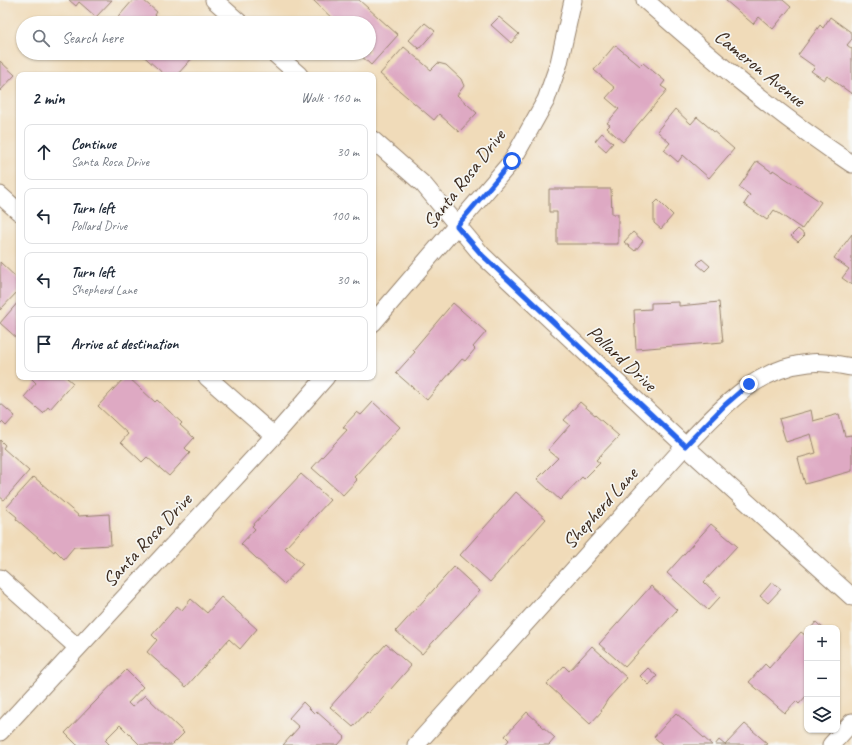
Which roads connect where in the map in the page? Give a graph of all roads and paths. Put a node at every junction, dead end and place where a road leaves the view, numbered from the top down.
1 (214, 0) edge
2 (573, 0) edge
3 (645, 0) edge
4 (232, 16) edge
5 (282, 60) edge
6 (296, 72) edge
7 (376, 143) edge
8 (852, 164) edge
9 (0, 195) edge
10 (16, 209) edge
11 (457, 226) junction
12 (376, 320) edge
13 (852, 367) edge
14 (210, 380) edge
15 (323, 380) edge
16 (274, 436) junction
17 (685, 446) junction
18 (0, 578) edge
19 (852, 597) edge
20 (77, 647) junction
21 (852, 722) edge
22 (0, 732) edge
23 (416, 745) edge
24 (831, 745) edge

1 - 4 street
2 - 11 street, Santa Rosa Drive
3 - 8 street, Cameron Avenue
5 - 6 street
7 - 11 street, Pollard Drive
9 - 10 street
11 - 12 street, Santa Rosa Drive
11 - 17 street, Pollard Drive
13 - 17 street, Shepherd Lane
14 - 16 street
15 - 16 street, Santa Rosa Drive
16 - 20 street, Santa Rosa Drive
17 - 19 street, Pollard Drive
17 - 23 street, Shepherd Lane
18 - 20 street
20 - 22 street, Santa Rosa Drive
21 - 24 street

